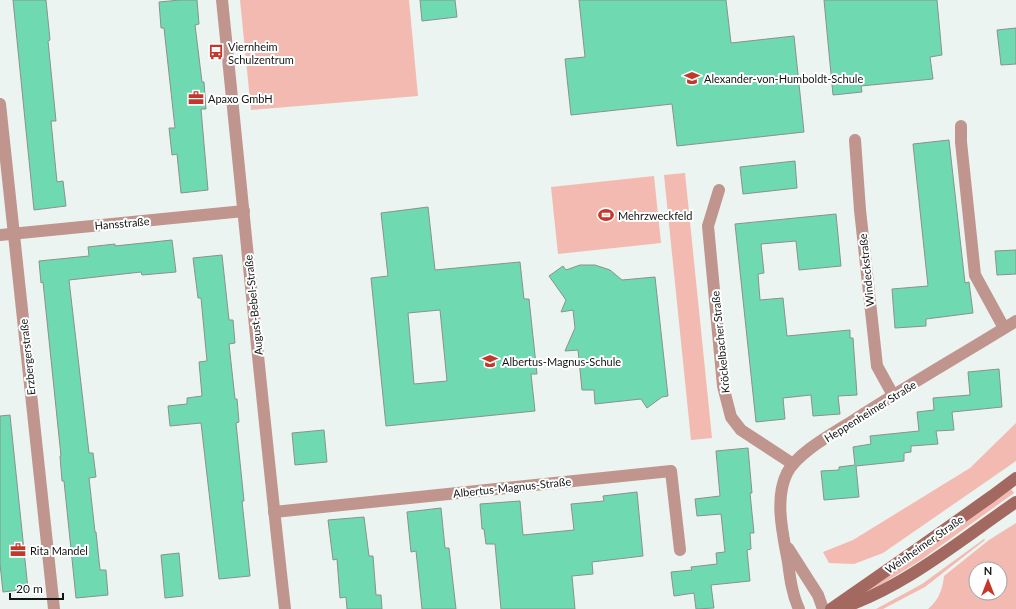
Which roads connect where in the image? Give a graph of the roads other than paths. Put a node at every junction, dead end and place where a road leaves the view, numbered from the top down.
1 (222, 0) edge
2 (0, 104) edge
3 (961, 126) dead end
4 (855, 140) dead end
5 (719, 190) dead end
6 (244, 211) junction
7 (14, 233) junction
8 (0, 235) edge
9 (1016, 321) edge
10 (1004, 328) junction
11 (893, 395) junction
12 (793, 464) junction
13 (1016, 478) edge
14 (1016, 502) edge
15 (274, 512) junction
16 (783, 540) junction
17 (680, 550) dead end
18 (54, 609) edge
19 (285, 609) edge
20 (799, 609) edge
21 (823, 609) edge
22 (830, 609) edge
23 (838, 609) edge

1 - 6 street, August-Bebel-Straße
2 - 7 street, Erzbergerstraße
3 - 10 street
4 - 11 street, Windeckstraße
5 - 12 street, Kröckelbacher Straße
6 - 7 street, Hansstraße
6 - 15 street, August-Bebel-Straße
7 - 8 street, Hansstraße
7 - 18 street, Erzbergerstraße
9 - 10 street, Heppenheimer Straße
10 - 11 street, Heppenheimer Straße
11 - 12 street, Heppenheimer Straße
12 - 16 street, Heppenheimer Straße
13 - 22 street, Weinheimer Straße
14 - 23 street, Weinheimer Straße
15 - 17 street, Albertus-Magnus-Straße
15 - 19 street, August-Bebel-Straße
16 - 20 street, Heppenheimer Straße
16 - 21 street, Heppenheimer Straße

